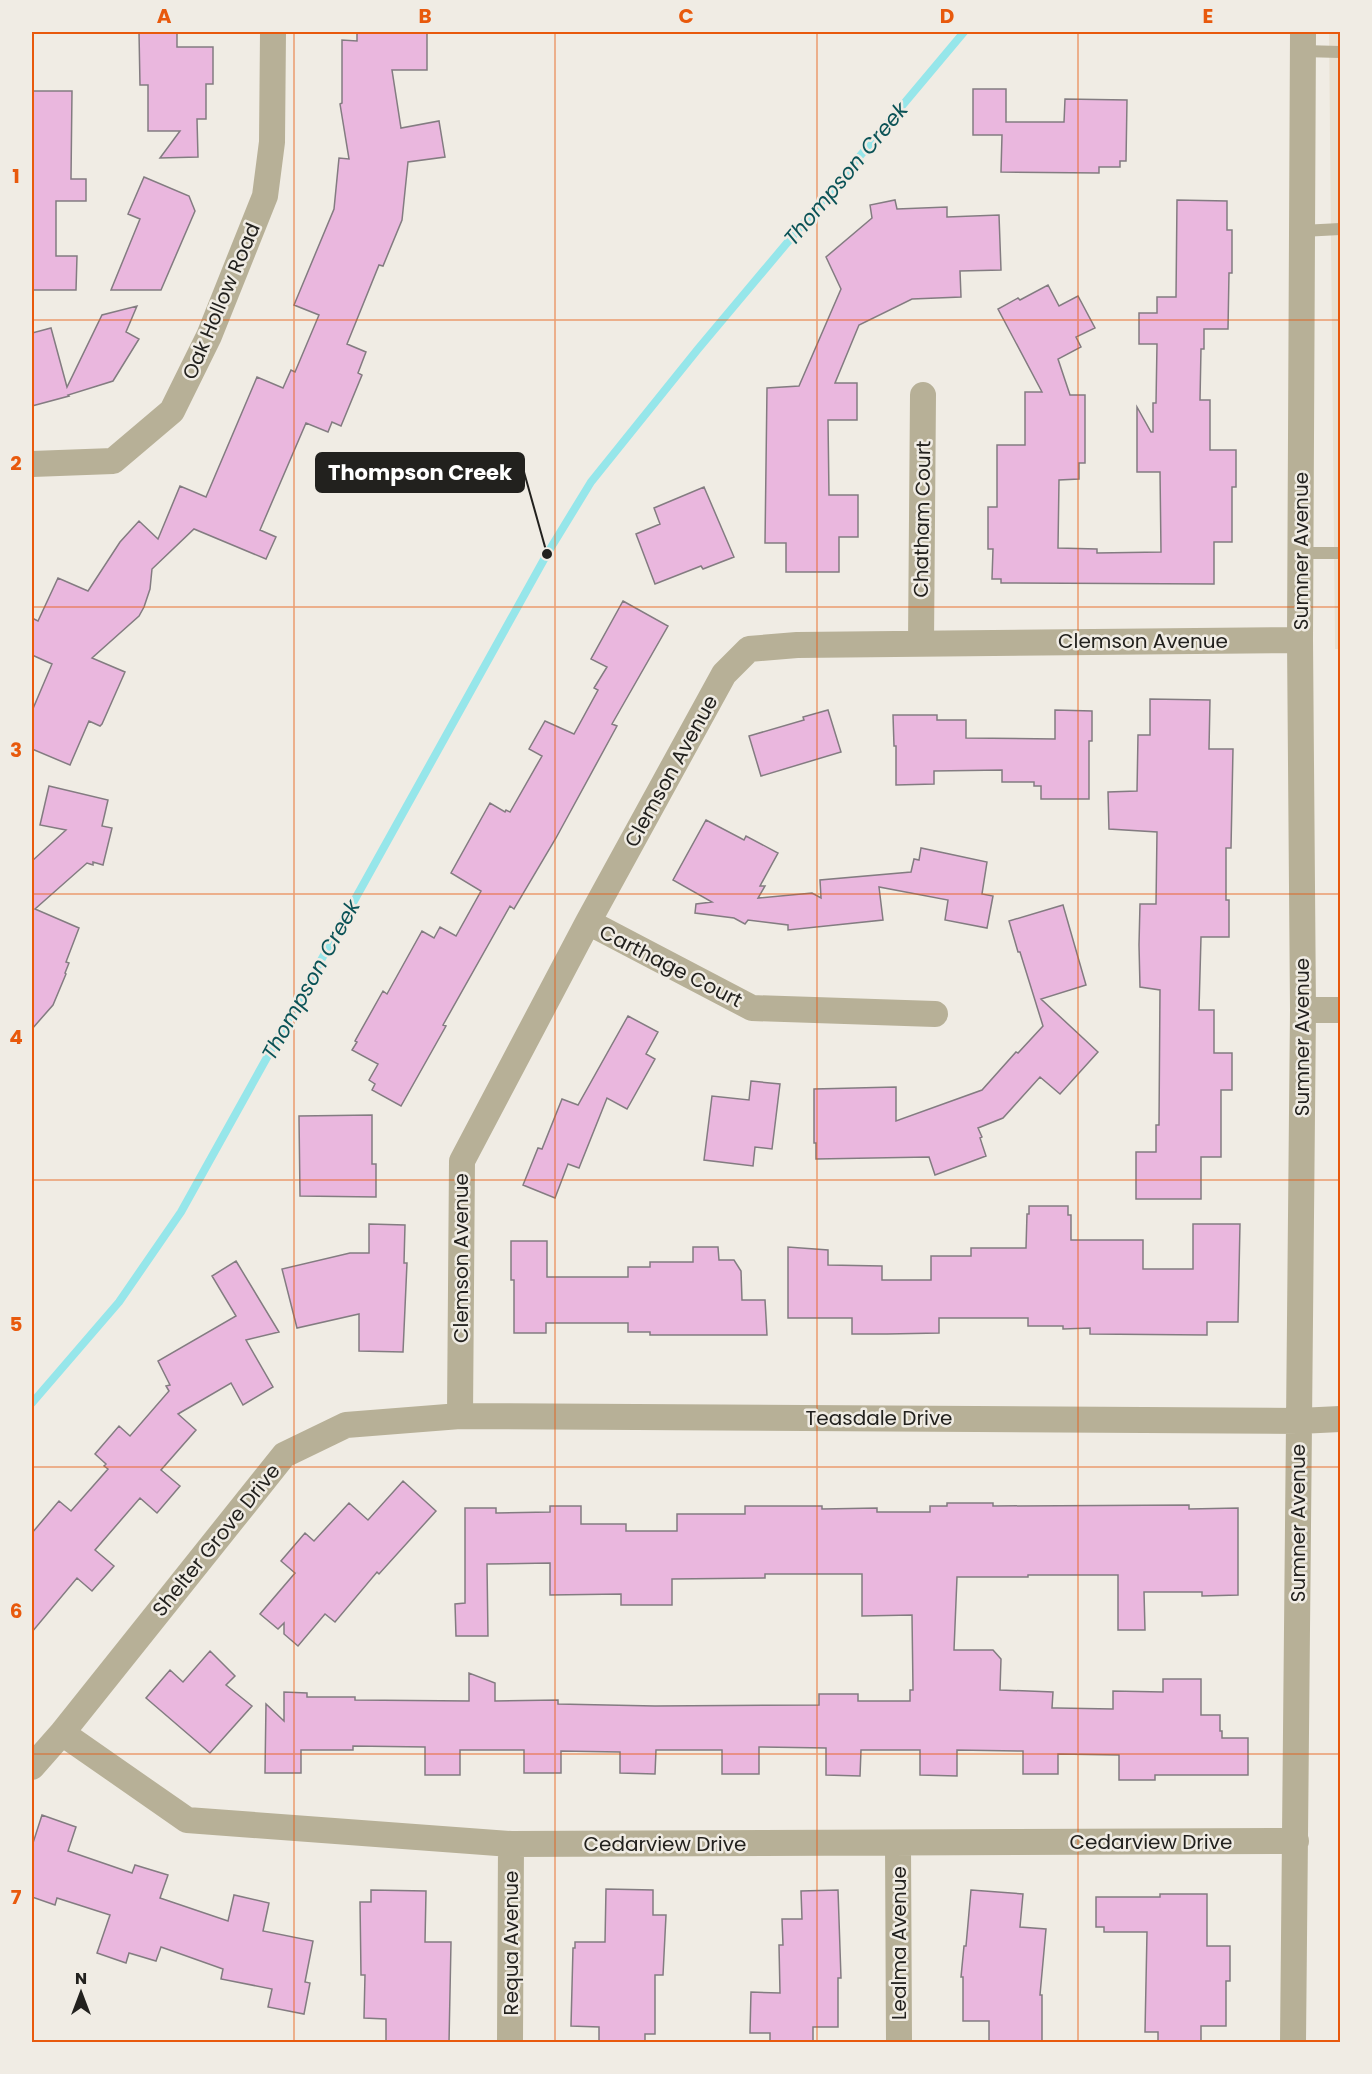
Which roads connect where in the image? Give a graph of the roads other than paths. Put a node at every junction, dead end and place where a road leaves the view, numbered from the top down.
1 (273, 32) edge
2 (1303, 41) edge
3 (1341, 52) edge
4 (1341, 229) edge
5 (1302, 231) junction
6 (923, 395) dead end
7 (32, 464) edge
8 (1301, 553) junction
9 (1341, 553) edge
10 (1300, 640) junction
11 (921, 643) junction
12 (588, 922) junction
13 (1303, 1010) junction
14 (1341, 1010) edge
15 (935, 1014) dead end
16 (460, 1416) junction
17 (1341, 1419) edge
18 (1299, 1421) junction
19 (62, 1733) junction
20 (32, 1767) edge
21 (1296, 1841) junction
22 (511, 1844) junction
23 (898, 1844) junction
24 (510, 2043) edge
25 (899, 2043) edge
26 (1293, 2043) edge

1 - 7 street, Oak Hollow Road
2 - 3 lane
2 - 5 street, Sumner Avenue
4 - 5 lane
5 - 8 street, Sumner Avenue
6 - 11 street, Chatham Court
8 - 9 lane
8 - 10 street, Sumner Avenue
10 - 11 street, Clemson Avenue
10 - 13 street, Sumner Avenue
11 - 12 street, Clemson Avenue
12 - 15 street, Carthage Court
12 - 16 street, Clemson Avenue
13 - 14 street
13 - 18 street, Sumner Avenue
16 - 18 street, Teasdale Drive
16 - 19 street, Shelter Grove Drive
17 - 18 street, Teasdale Drive
18 - 21 street, Sumner Avenue
19 - 20 street, Shelter Grove Drive
19 - 22 street, Cedarview Drive
21 - 23 street, Cedarview Drive
21 - 26 street, Sumner Avenue
22 - 23 street, Cedarview Drive
22 - 24 street, Requa Avenue
23 - 25 street, Lealma Avenue

